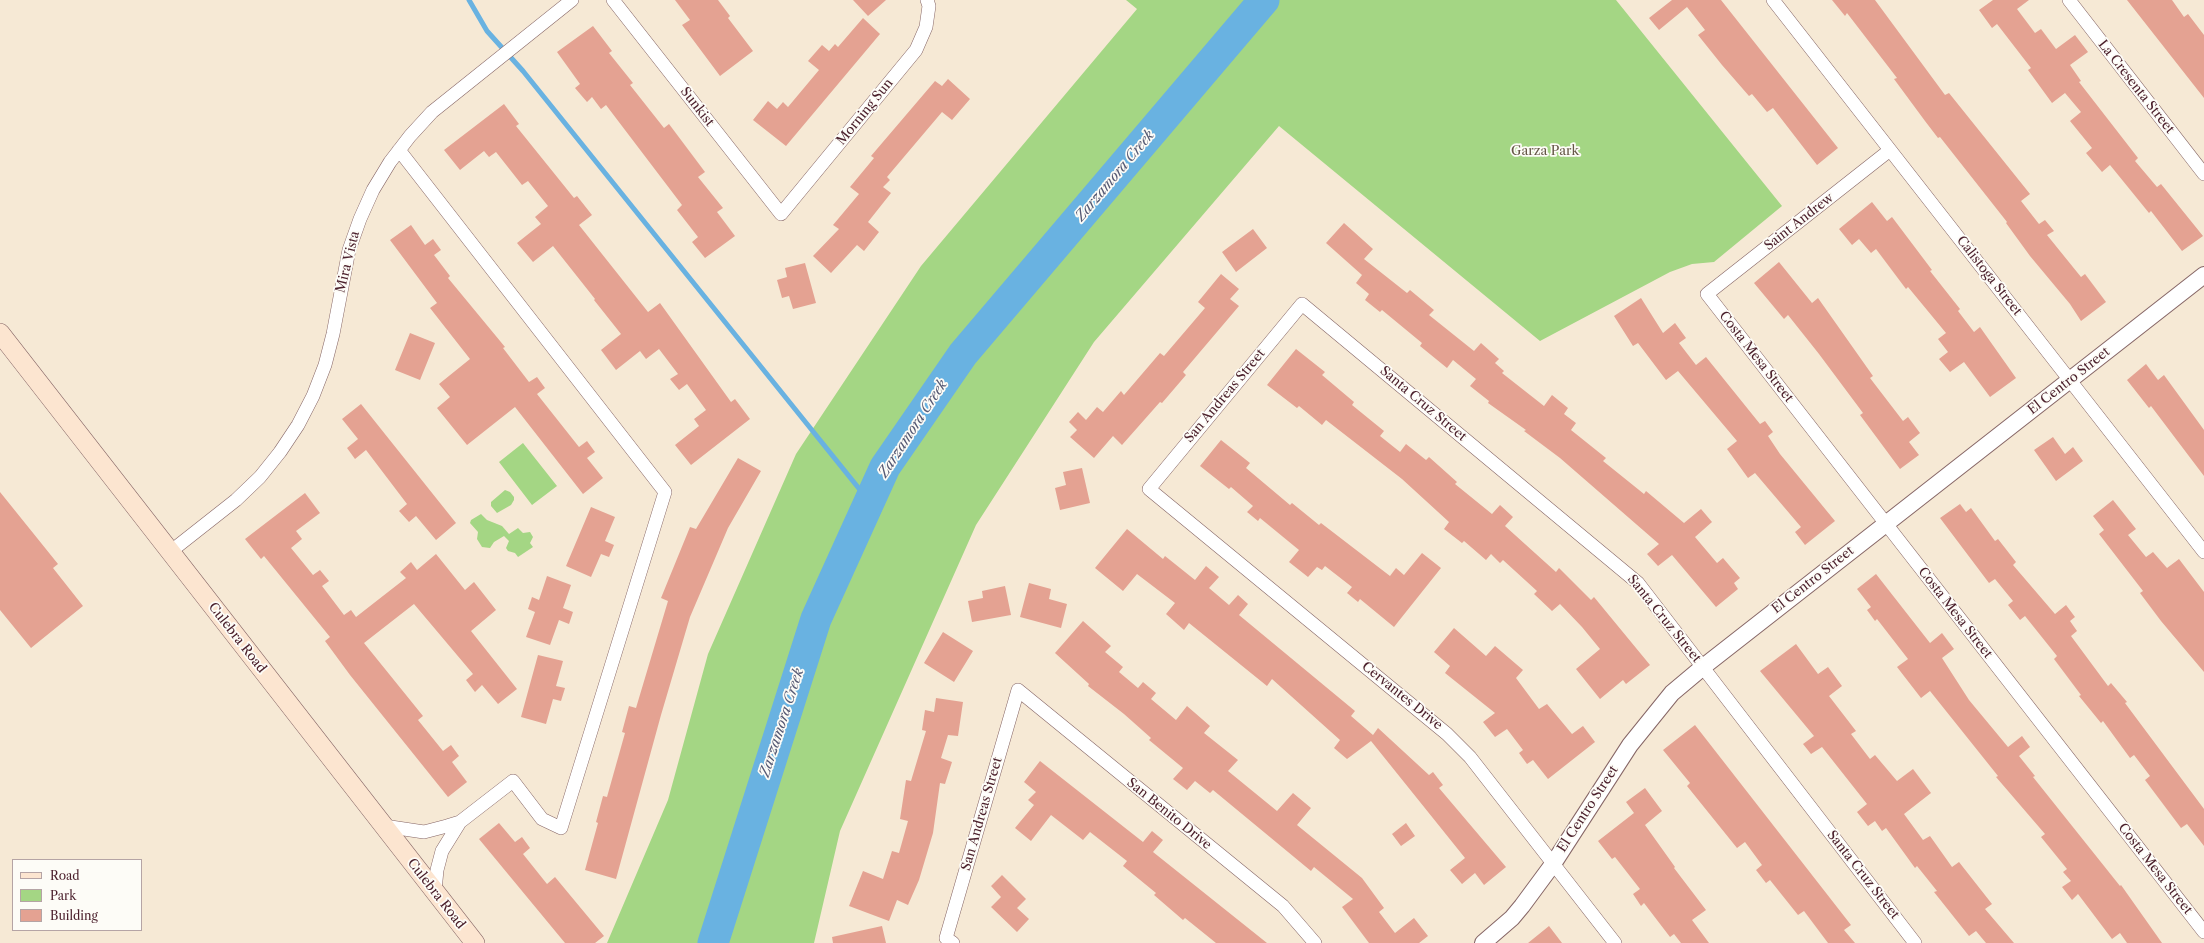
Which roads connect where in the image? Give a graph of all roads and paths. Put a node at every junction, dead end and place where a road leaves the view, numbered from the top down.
1 (572, 0) edge
2 (613, 0) edge
3 (927, 0) edge
4 (1773, 0) edge
5 (2068, 0) edge
6 (399, 150) junction
7 (1890, 150) junction
8 (2204, 174) edge
9 (781, 214) joint
10 (2204, 275) edge
11 (1707, 294) joint
12 (1302, 304) joint
13 (0, 333) edge
14 (2070, 380) junction
15 (1149, 489) joint
16 (1885, 523) junction
17 (170, 552) junction
18 (2204, 552) edge
19 (1703, 667) junction
20 (1018, 690) joint
21 (460, 822) junction
22 (384, 826) junction
23 (1553, 864) junction
24 (434, 891) junction
25 (2204, 932) edge
26 (949, 940) edge
27 (475, 943) edge
28 (1315, 943) edge
29 (1483, 943) edge
30 (1615, 943) edge
31 (1915, 943) edge

1 - 6 street, Mira Vista
2 - 9 street, Sunkist
3 - 9 street, Morning Sun
4 - 7 street, Calistoga Street
5 - 8 street, La Cresenta Street
6 - 17 street, Mira Vista
6 - 21 street
7 - 11 street, Saint Andrew
7 - 14 street, Calistoga Street
10 - 14 street, El Centro Street
11 - 16 street, Costa Mesa Street
12 - 15 street, San Andreas Street
12 - 19 street, Santa Cruz Street
13 - 17 main road, Culebra Road
14 - 16 street, El Centro Street
14 - 18 street, Calistoga Street
15 - 23 street, Cervantes Drive
16 - 19 street, El Centro Street
16 - 25 street, Costa Mesa Street
17 - 22 main road, Culebra Road
19 - 23 street, El Centro Street
19 - 31 street, Santa Cruz Street
20 - 26 street, San Andreas Street
20 - 28 street, San Benito Drive
21 - 22 street
21 - 24 street
22 - 24 main road, Culebra Road
23 - 29 street, El Centro Street
23 - 30 street, Cervantes Drive
24 - 27 main road, Culebra Road

